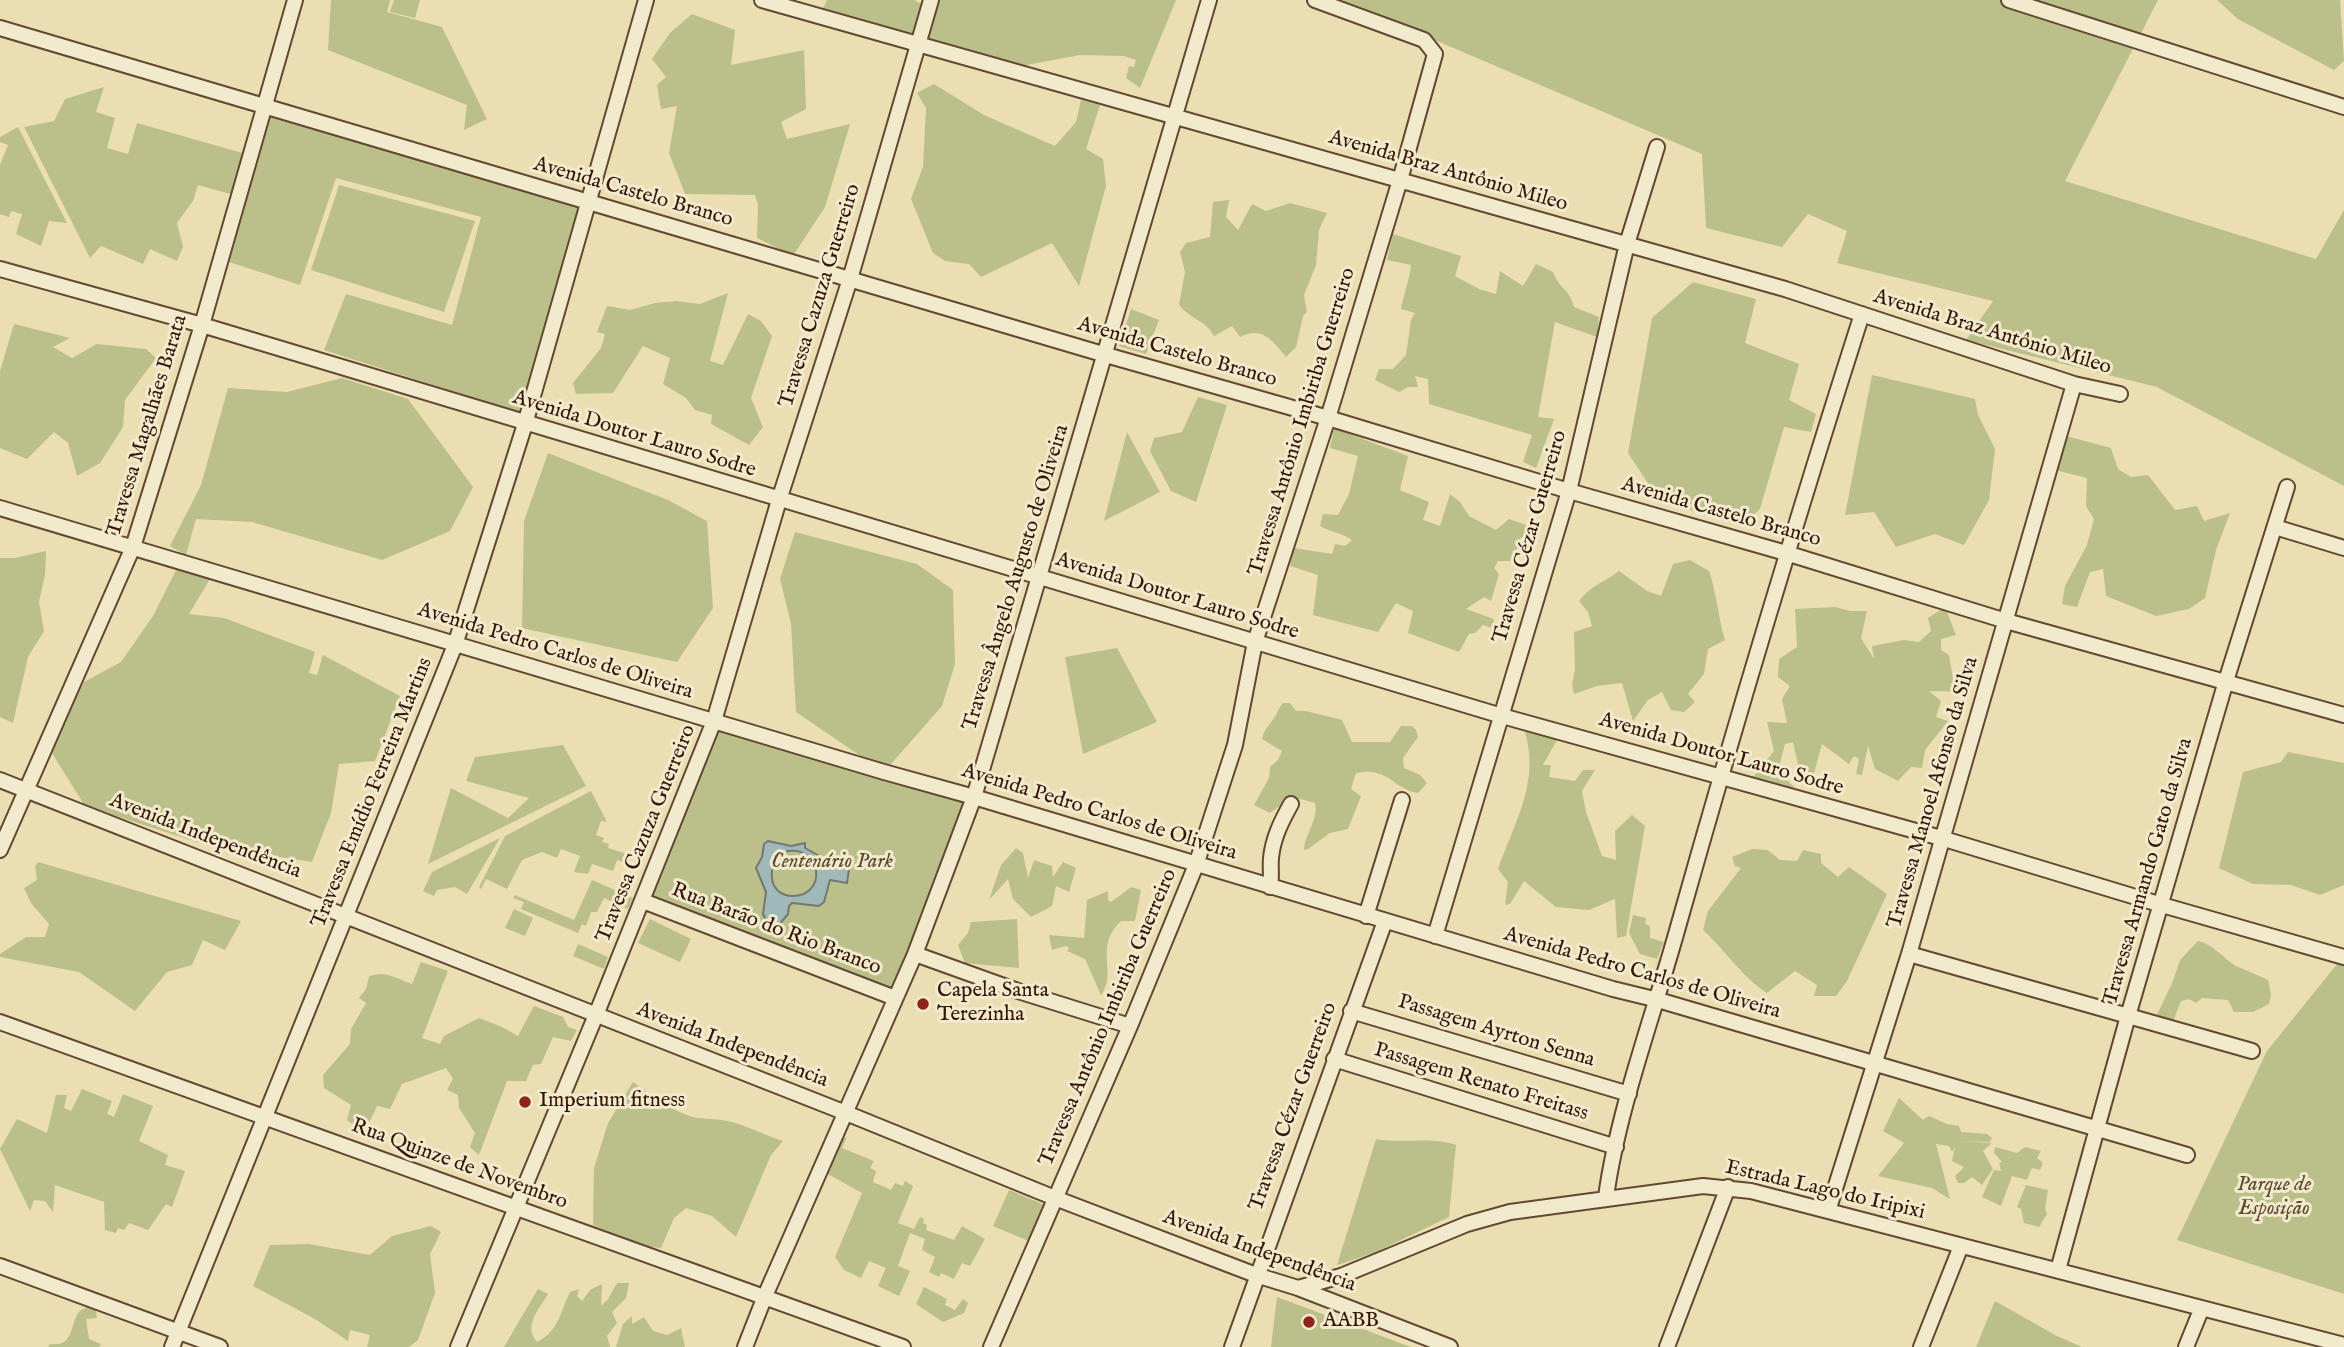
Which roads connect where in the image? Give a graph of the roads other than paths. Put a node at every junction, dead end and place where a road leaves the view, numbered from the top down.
1 (295, 0) edge
2 (646, 0) edge
3 (762, 0) edge
4 (931, 0) edge
5 (1209, 0) edge
6 (1315, 0) edge
7 (2009, 0) edge
8 (0, 28) edge
9 (918, 44) junction
10 (263, 105) junction
11 (2344, 107) edge
12 (1176, 117) junction
13 (1657, 147) dead end
14 (1400, 180) junction
15 (590, 203) junction
16 (1627, 244) junction
17 (0, 269) edge
18 (850, 279) junction
19 (1862, 314) junction
20 (202, 325) junction
21 (1106, 355) junction
22 (2074, 384) junction
23 (2120, 394) dead end
24 (1328, 418) junction
25 (525, 424) junction
26 (2287, 487) dead end
27 (1569, 491) junction
28 (779, 500) junction
29 (0, 508) edge
30 (2276, 527) junction
31 (133, 547) junction
32 (2344, 548) edge
33 (1786, 553) junction
34 (1037, 578) junction
35 (2006, 621) junction
36 (1255, 642) junction
37 (455, 645) junction
38 (2226, 681) junction
39 (2344, 715) edge
40 (1502, 716) junction
41 (714, 721) junction
42 (1720, 778) junction
43 (0, 779) edge
44 (27, 790) junction
45 (974, 797) junction
46 (1402, 800) dead end
47 (1291, 804) dead end
48 (1941, 838) junction
49 (0, 850) edge
50 (1196, 865) junction
51 (1270, 887) junction
52 (643, 901) junction
53 (2162, 905) junction
54 (347, 916) junction
55 (1366, 916) junction
56 (1385, 921) junction
57 (1435, 936) junction
58 (915, 954) junction
59 (1909, 954) junction
60 (2344, 957) edge
61 (895, 998) junction
62 (1658, 1000) junction
63 (1351, 1010) junction
64 (596, 1015) junction
65 (2128, 1016) junction
66 (0, 1022) edge
67 (1130, 1026) junction
68 (2252, 1051) dead end
69 (1334, 1059) junction
70 (1875, 1064) junction
71 (1629, 1094) junction
72 (846, 1113) junction
73 (264, 1118) junction
74 (2097, 1129) junction
75 (1616, 1147) junction
76 (2186, 1155) dead end
77 (1728, 1187) junction
78 (1606, 1197) junction
79 (1055, 1198) junction
80 (516, 1208) junction
81 (1828, 1211) junction
82 (1961, 1245) junction
83 (0, 1266) edge
84 (2058, 1270) junction
85 (1256, 1275) junction
86 (1298, 1287) junction
87 (765, 1296) junction
88 (2201, 1310) junction
89 (178, 1331) junction
90 (2344, 1345) edge
91 (172, 1347) edge
92 (220, 1347) edge
93 (458, 1347) edge
94 (745, 1347) edge
95 (904, 1347) edge
96 (991, 1347) edge
97 (1231, 1347) edge
98 (1450, 1347) edge
99 (1667, 1347) edge
100 (1920, 1347) edge
101 (2186, 1347) edge

1 - 10 street, Travessa Magalhães Barata
2 - 15 street, Travessa Emídio Ferreira Martins
3 - 9 street, Avenida Braz Antônio Mileo
4 - 9 street, Travessa Cazuza Guerreiro
5 - 12 street, Travessa Ângelo Augusto de Oliveira
6 - 14 street, Travessa Antônio Imbiriba Guerreiro
7 - 11 street
8 - 10 street, Avenida Castelo Branco
9 - 12 street, Avenida Braz Antônio Mileo
9 - 18 street, Travessa Cazuza Guerreiro
10 - 15 street, Avenida Castelo Branco
10 - 20 street, Travessa Magalhães Barata
12 - 14 street, Avenida Braz Antônio Mileo
12 - 21 street, Travessa Ângelo Augusto de Oliveira
13 - 16 street, Travessa Cézar Guerreiro
14 - 16 street, Avenida Braz Antônio Mileo
14 - 24 street, Travessa Antônio Imbiriba Guerreiro
15 - 18 street, Avenida Castelo Branco
15 - 25 street, Travessa Emídio Ferreira Martins
16 - 19 street, Avenida Braz Antônio Mileo
16 - 27 street, Travessa Cézar Guerreiro
17 - 20 street, Avenida Doutor Lauro Sodre
18 - 21 street, Avenida Castelo Branco
18 - 28 street, Travessa Cazuza Guerreiro
19 - 22 street, Avenida Braz Antônio Mileo
19 - 33 street
20 - 25 street, Avenida Doutor Lauro Sodre
20 - 31 street, Travessa Magalhães Barata
21 - 24 street, Avenida Castelo Branco
21 - 34 street, Travessa Ângelo Augusto de Oliveira
22 - 23 street, Avenida Braz Antônio Mileo
22 - 35 street, Travessa Manoel Afonso da Silva
24 - 27 street, Avenida Castelo Branco
24 - 36 street, Travessa Antônio Imbiriba Guerreiro
25 - 28 street, Avenida Doutor Lauro Sodre
25 - 37 street, Travessa Emídio Ferreira Martins
26 - 30 street, Travessa Armando Gato da Silva
27 - 33 street, Avenida Castelo Branco
27 - 40 street, Travessa Cézar Guerreiro
28 - 34 street, Avenida Doutor Lauro Sodre
28 - 41 street, Travessa Cazuza Guerreiro
29 - 31 street, Avenida Pedro Carlos de Oliveira
30 - 32 street
30 - 38 street, Travessa Armando Gato da Silva
31 - 37 street, Avenida Pedro Carlos de Oliveira
31 - 44 street, Travessa Magalhães Barata
33 - 35 street, Avenida Castelo Branco
33 - 42 street
34 - 36 street, Avenida Doutor Lauro Sodre
34 - 45 street, Travessa Ângelo Augusto de Oliveira
35 - 38 street, Avenida Castelo Branco
35 - 48 street, Travessa Manoel Afonso da Silva
36 - 40 street, Avenida Doutor Lauro Sodre
36 - 50 street, Travessa Antônio Imbiriba Guerreiro
37 - 41 street, Avenida Pedro Carlos de Oliveira
37 - 54 street, Travessa Emídio Ferreira Martins
38 - 39 street, Avenida Castelo Branco
38 - 53 street, Travessa Armando Gato da Silva
40 - 42 street, Avenida Doutor Lauro Sodre
40 - 57 street, Travessa Cézar Guerreiro
41 - 45 street, Avenida Pedro Carlos de Oliveira
41 - 52 street, Travessa Cazuza Guerreiro
42 - 48 street, Avenida Doutor Lauro Sodre
42 - 62 street
43 - 44 street, Avenida Independência
44 - 49 street, Travessa Magalhães Barata
44 - 54 street, Avenida Independência
45 - 50 street, Avenida Pedro Carlos de Oliveira
45 - 58 street, Travessa Ângelo Augusto de Oliveira
46 - 55 street
47 - 51 street
48 - 53 street, Avenida Doutor Lauro Sodre
48 - 59 street, Travessa Manoel Afonso da Silva
50 - 51 street, Avenida Pedro Carlos de Oliveira
50 - 67 street, Travessa Antônio Imbiriba Guerreiro
51 - 55 street, Avenida Pedro Carlos de Oliveira
52 - 61 street, Rua Barão do Rio Branco
52 - 64 street, Travessa Cazuza Guerreiro
53 - 60 street, Avenida Doutor Lauro Sodre
53 - 65 street, Travessa Armando Gato da Silva
54 - 64 street, Avenida Independência
54 - 73 street, Travessa Emídio Ferreira Martins
55 - 56 street, Avenida Pedro Carlos de Oliveira
56 - 57 street, Avenida Pedro Carlos de Oliveira
56 - 63 street, Travessa Cézar Guerreiro
57 - 62 street, Avenida Pedro Carlos de Oliveira
58 - 61 street, Travessa Ângelo Augusto de Oliveira
58 - 67 street
59 - 65 street
59 - 70 street, Travessa Manoel Afonso da Silva
61 - 72 street, Travessa Ângelo Augusto de Oliveira
62 - 70 street, Avenida Pedro Carlos de Oliveira
62 - 71 street
63 - 69 street, Travessa Cézar Guerreiro
63 - 71 street, Passagem Ayrton Senna
64 - 72 street, Avenida Independência
64 - 80 street, Travessa Cazuza Guerreiro
65 - 68 street
65 - 74 street, Travessa Armando Gato da Silva
66 - 73 street, Rua Quinze de Novembro
67 - 79 street, Travessa Antônio Imbiriba Guerreiro
69 - 75 street, Passagem Renato Freitass
69 - 85 street, Travessa Cézar Guerreiro
70 - 74 street, Avenida Pedro Carlos de Oliveira
70 - 81 street, Travessa Manoel Afonso da Silva
71 - 75 street
72 - 79 street, Avenida Independência
72 - 87 street, Travessa Ângelo Augusto de Oliveira
73 - 80 street, Rua Quinze de Novembro
73 - 89 street, Travessa Emídio Ferreira Martins
74 - 76 street, Avenida Pedro Carlos de Oliveira
74 - 84 street, Travessa Armando Gato da Silva
75 - 78 street
77 - 78 street, Estrada Lago do Iripixi
77 - 81 street, Estrada Lago do Iripixi
77 - 99 street
78 - 86 street, Estrada Lago do Iripixi
79 - 85 street, Avenida Independência
79 - 96 street, Travessa Antônio Imbiriba Guerreiro
80 - 87 street, Rua Quinze de Novembro
80 - 93 street, Travessa Cazuza Guerreiro
81 - 82 street, Estrada Lago do Iripixi
82 - 84 street, Estrada Lago do Iripixi
82 - 100 street
83 - 89 street
84 - 88 street, Estrada Lago do Iripixi
85 - 86 street, Avenida Independência
85 - 97 street, Travessa Cézar Guerreiro
86 - 98 street, Avenida Independência
87 - 94 street, Travessa Ângelo Augusto de Oliveira
87 - 95 street, Rua Quinze de Novembro
88 - 90 street, Estrada Lago do Iripixi
88 - 101 street
89 - 91 street, Travessa Emídio Ferreira Martins
89 - 92 street

